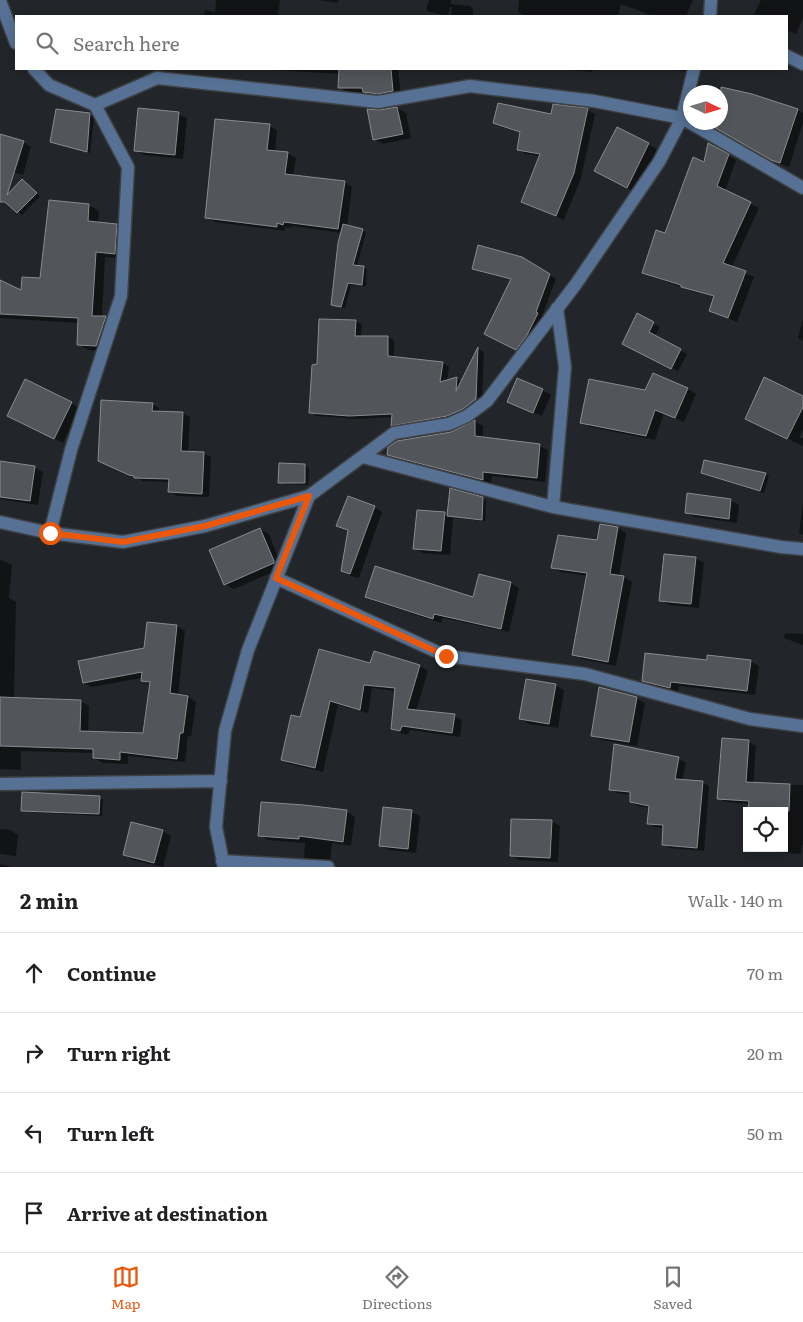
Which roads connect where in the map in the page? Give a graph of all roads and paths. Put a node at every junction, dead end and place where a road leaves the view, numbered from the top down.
1 (711, 0) edge
2 (0, 1) edge
3 (711, 15) edge
4 (15, 40) edge
5 (788, 56) edge
6 (803, 64) edge
7 (35, 70) edge
8 (694, 70) edge
9 (95, 105) junction
10 (682, 118) junction
11 (803, 188) edge
12 (557, 308) junction
13 (363, 457) junction
14 (309, 496) junction
15 (553, 506) junction
16 (0, 522) edge
17 (50, 533) junction
18 (803, 549) edge
19 (276, 578) junction
20 (803, 726) edge
21 (220, 781) junction
22 (0, 784) edge
23 (223, 864) edge
24 (328, 867) edge

1 - 3 street
2 - 4 street
5 - 6 street
7 - 9 street
8 - 10 street
9 - 10 street
9 - 17 street
10 - 11 street
10 - 12 street
12 - 13 street
12 - 15 street
13 - 14 street
13 - 15 street
14 - 17 street
14 - 19 street
15 - 18 street
16 - 17 street
19 - 20 street
19 - 21 street
21 - 22 street
21 - 23 street
23 - 24 street

